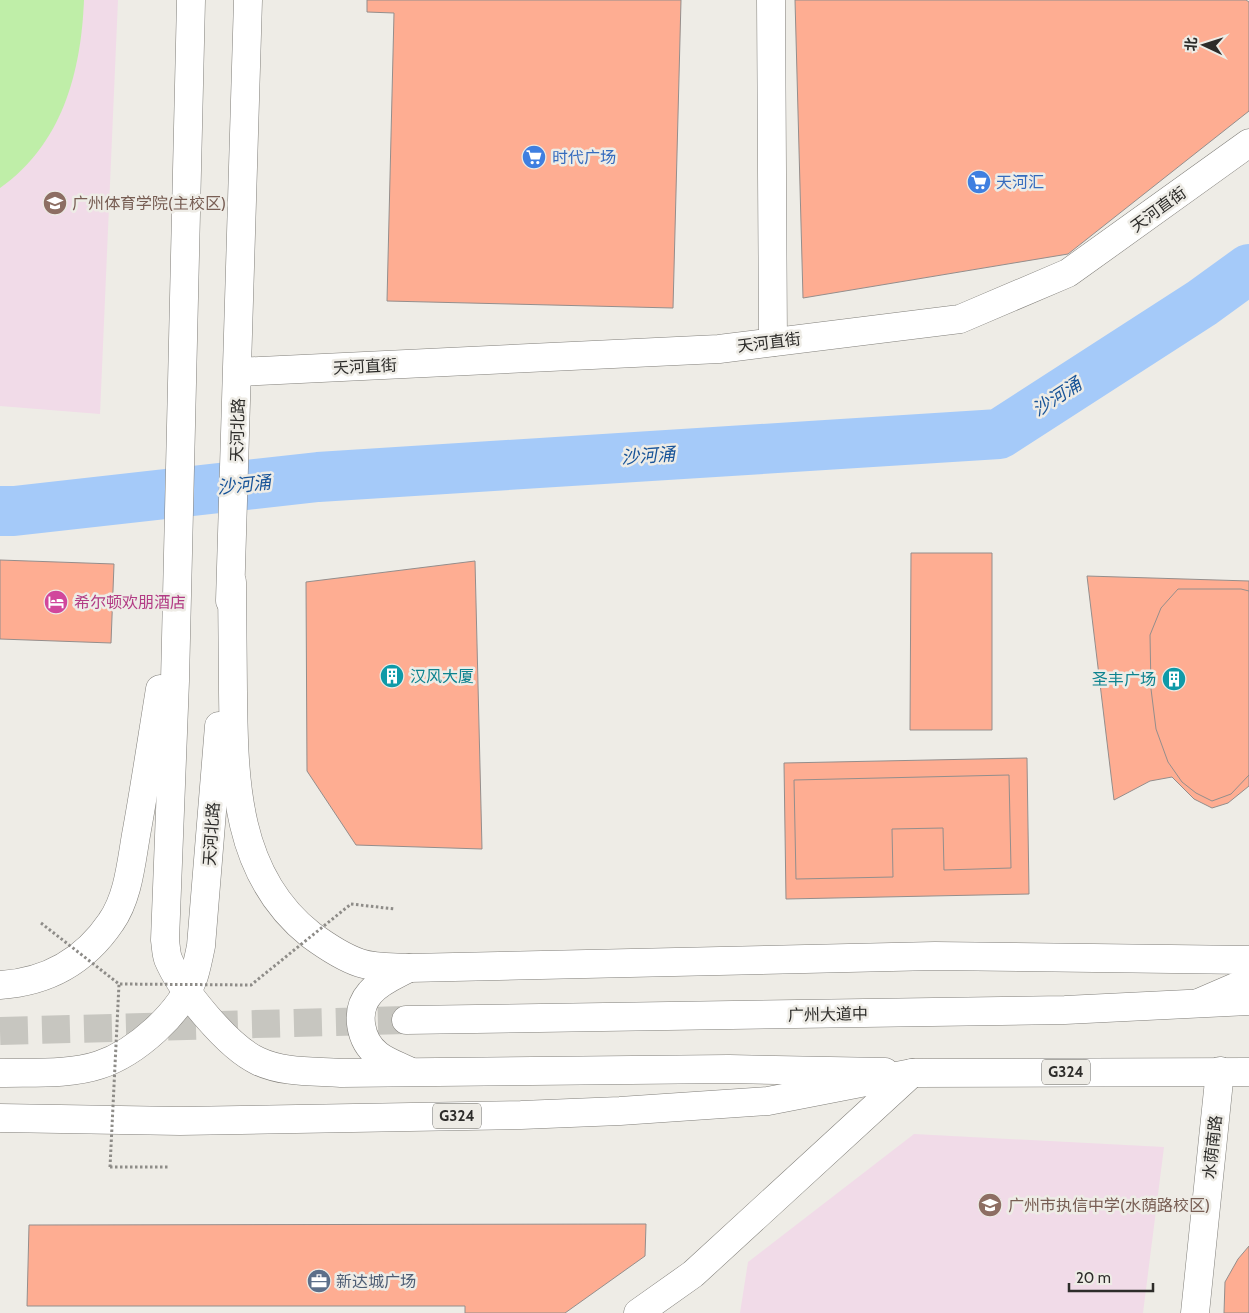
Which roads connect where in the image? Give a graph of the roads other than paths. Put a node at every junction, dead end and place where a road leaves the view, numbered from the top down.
1 (191, 0) edge
2 (248, 0) edge
3 (771, 0) edge
4 (1249, 143) edge
5 (773, 342) junction
6 (238, 372) junction
7 (176, 578) junction
8 (232, 582) junction
9 (1249, 960) edge
10 (409, 968) junction
11 (184, 977) junction
12 (1249, 981) edge
13 (0, 985) edge
14 (1249, 1002) edge
15 (1192, 1006) junction
16 (406, 1020) tunnel mouth
17 (1220, 1071) junction
18 (410, 1072) junction
19 (1249, 1072) edge
20 (0, 1073) edge
21 (912, 1073) junction
22 (0, 1118) edge
23 (638, 1313) edge
24 (1195, 1313) edge

1 - 7 main road
2 - 6 main road, 天河北路
3 - 5 main road
4 - 5 main road, 天河直街
5 - 6 main road, 天河直街
6 - 8 main road, 天河北路
7 - 11 main road
7 - 13 main road
8 - 10 main road
8 - 11 main road, 天河北路
9 - 10 main road
10 - 18 main road
11 - 18 main road
11 - 20 main road, 天河北路
12 - 15 main road
14 - 15 main road, 广州大道中
15 - 16 main road, 广州大道中
17 - 19 main road, G324
17 - 21 main road, G324
17 - 24 main road, 水荫南路
18 - 21 main road
21 - 22 main road, G324
21 - 23 main road

